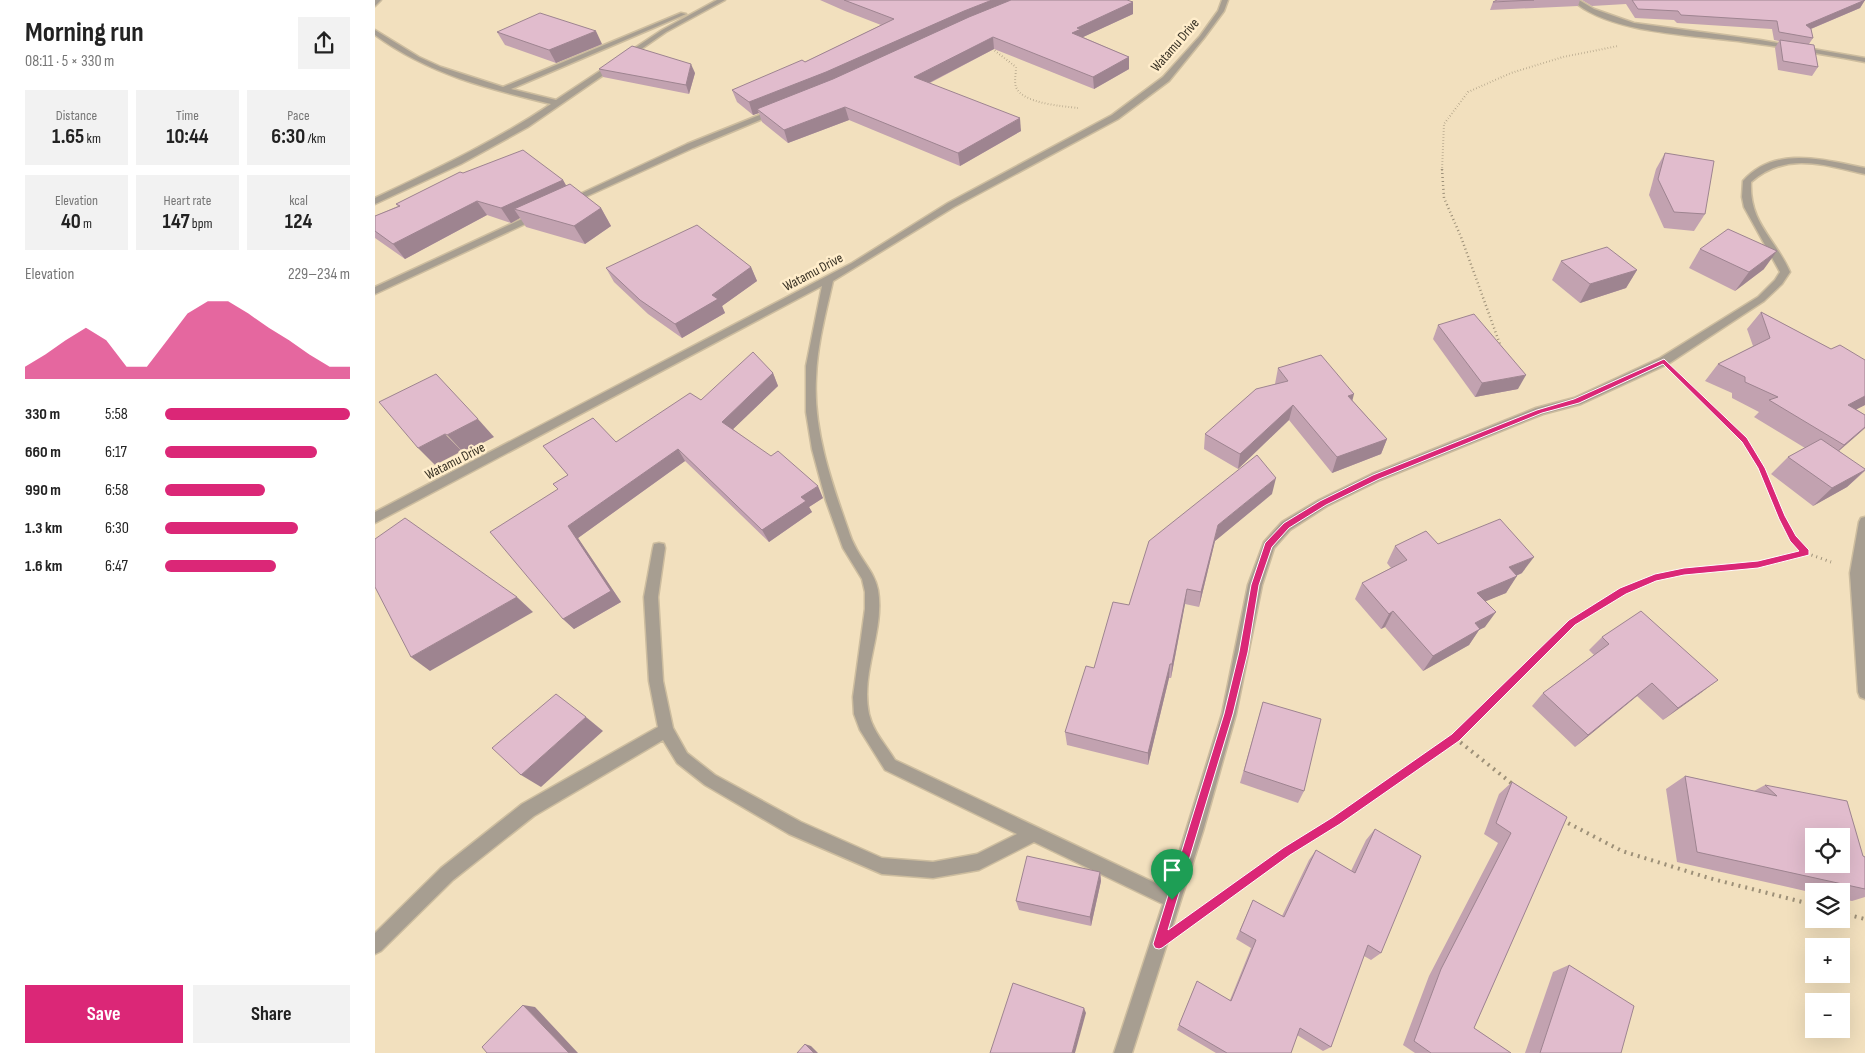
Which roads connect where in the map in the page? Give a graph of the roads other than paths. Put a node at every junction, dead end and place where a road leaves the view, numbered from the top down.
1 (378, 0) edge
2 (722, 0) edge
3 (1225, 0) edge
4 (1575, 0) edge
5 (375, 4) edge
6 (707, 7) junction
7 (375, 32) edge
8 (1865, 60) edge
9 (503, 90) junction
10 (557, 103) junction
11 (780, 110) edge
12 (1865, 171) edge
13 (375, 201) edge
14 (563, 204) edge
15 (545, 212) edge
16 (829, 279) junction
17 (375, 291) edge
18 (375, 518) edge
19 (1865, 522) edge
20 (659, 548) dead end
21 (1865, 692) edge
22 (666, 730) junction
23 (1034, 834) junction
24 (1172, 900) junction
25 (375, 945) edge
26 (1123, 1053) edge

1 - 5 street
2 - 6 street
3 - 16 street, Watamu Drive
4 - 8 street
6 - 9 street
6 - 10 street
7 - 9 street
9 - 10 street
10 - 13 street
11 - 14 street
12 - 24 street
15 - 17 street
16 - 18 street, Watamu Drive
16 - 23 street
19 - 21 street
20 - 22 street
22 - 23 street
22 - 25 street
23 - 24 street
24 - 26 street

